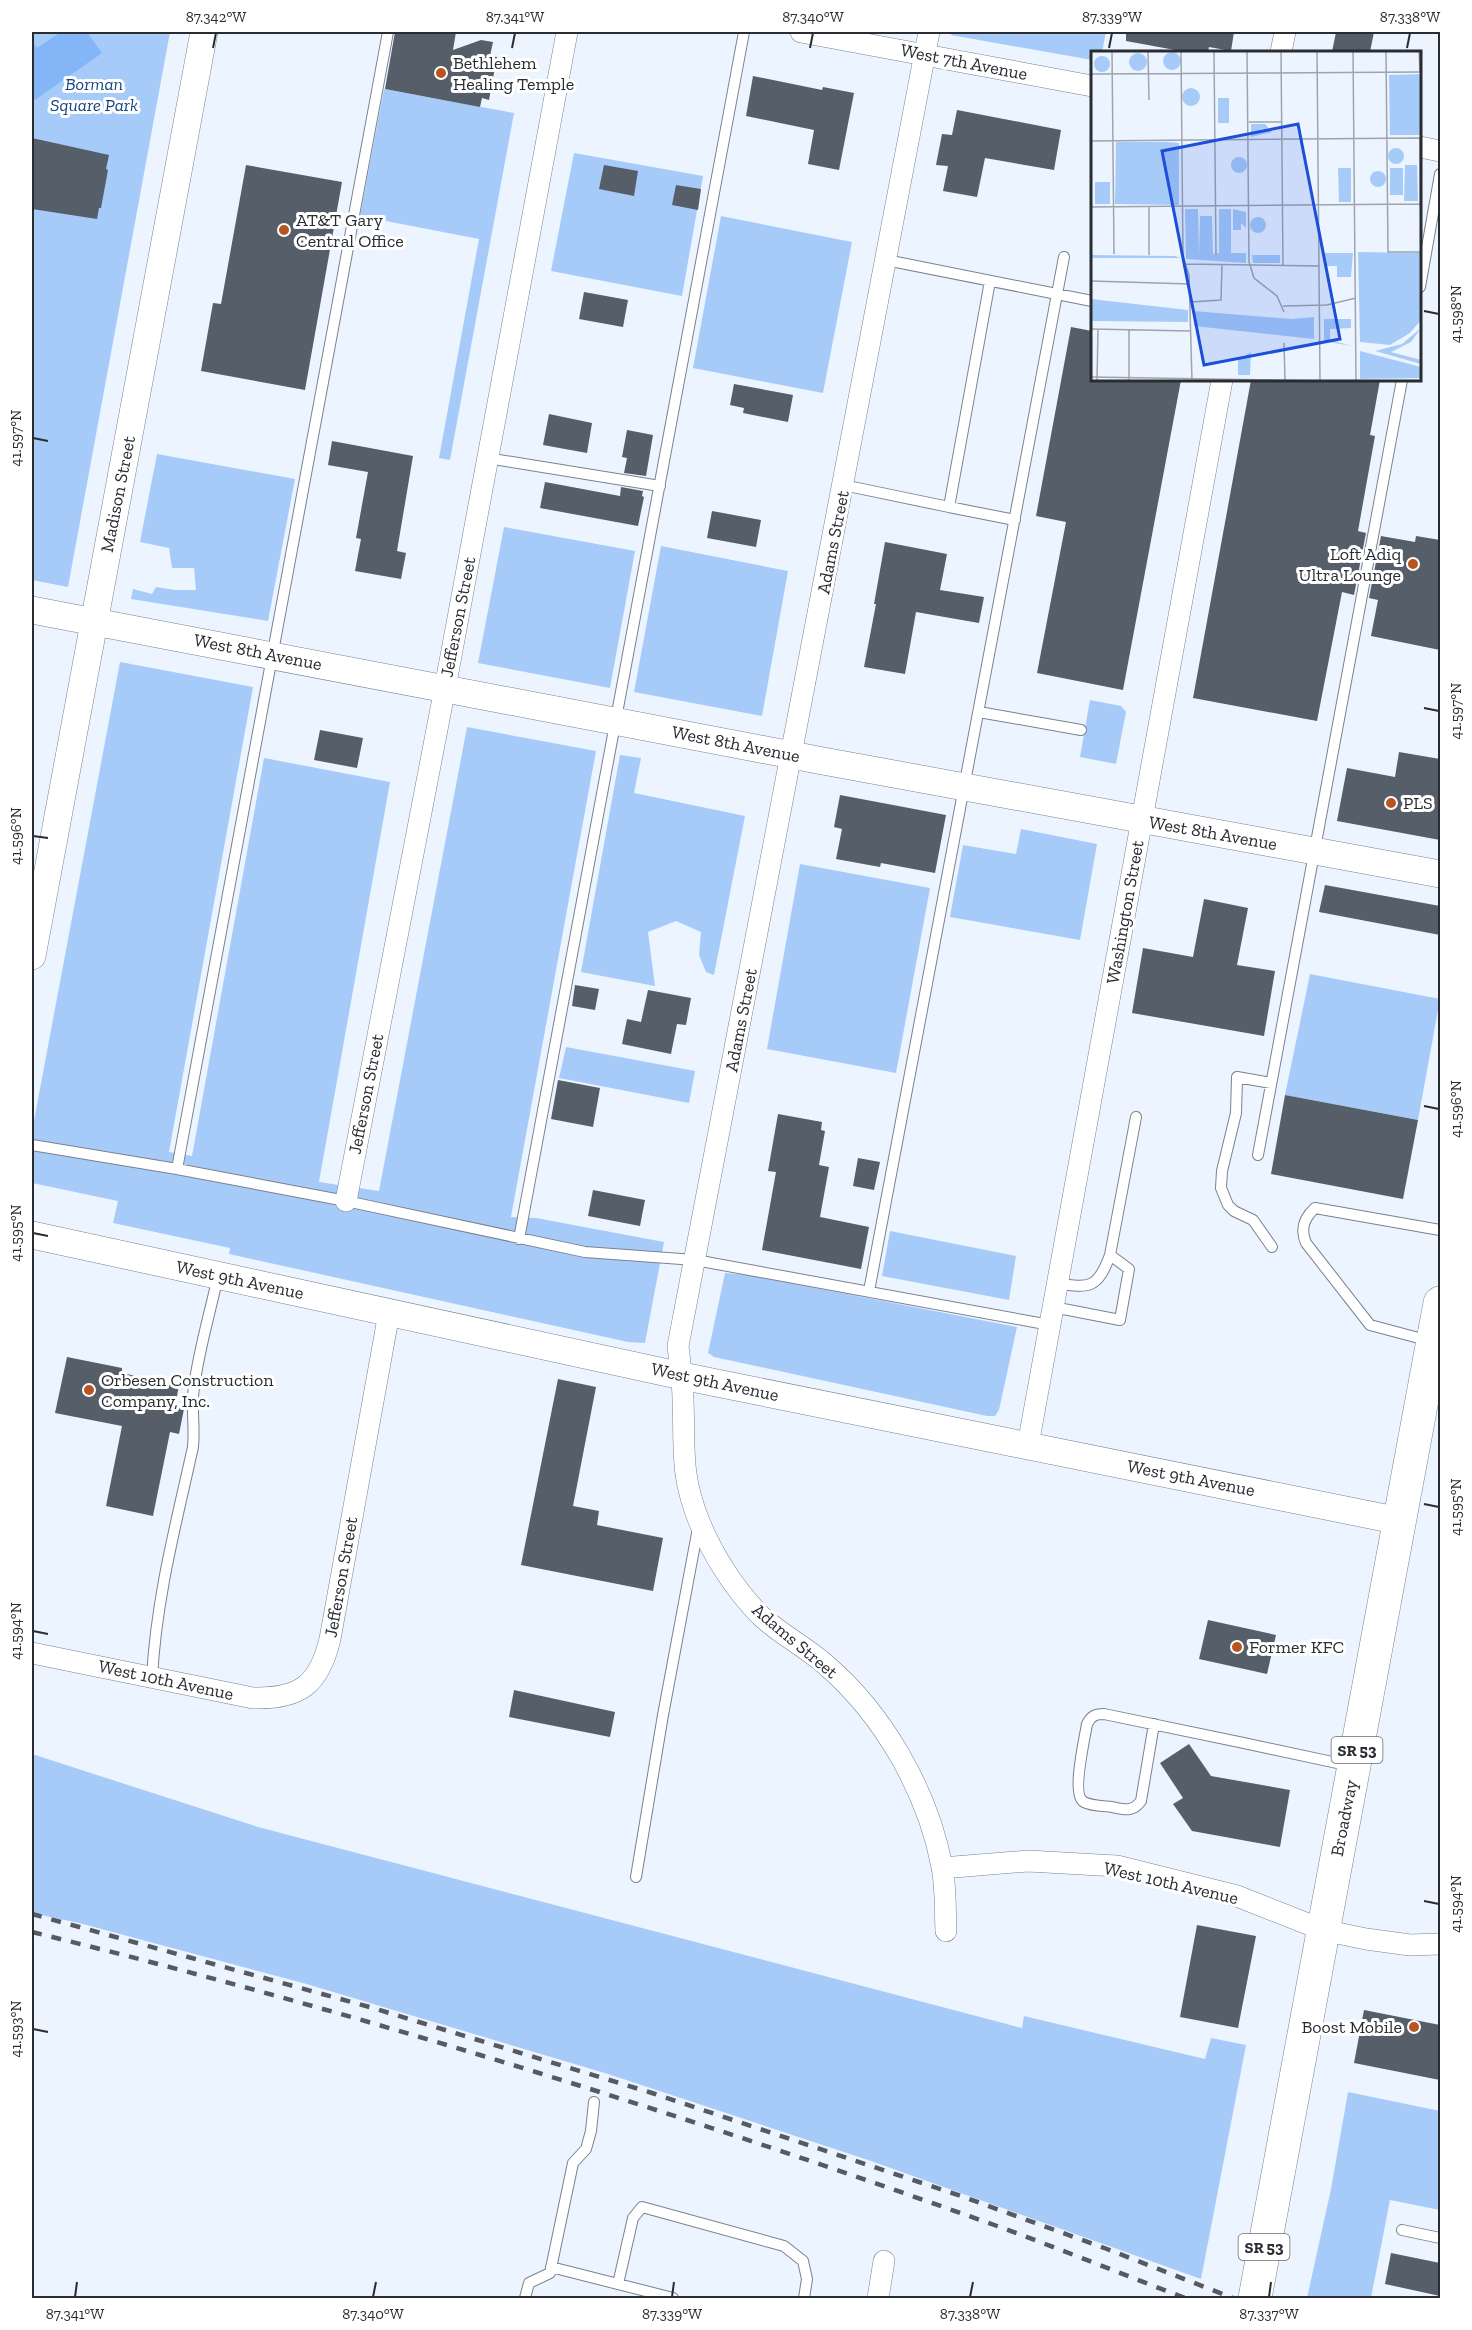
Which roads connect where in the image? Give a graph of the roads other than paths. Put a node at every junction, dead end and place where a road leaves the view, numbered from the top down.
1 (204, 32) edge
2 (388, 32) edge
3 (567, 32) edge
4 (744, 32) edge
5 (801, 32) edge
6 (929, 32) edge
7 (1285, 32) edge
8 (1281, 51) edge
9 (925, 54) junction
10 (1091, 86) edge
11 (1421, 147) edge
12 (1440, 151) edge
13 (1440, 174) edge
14 (1064, 256) dead end
15 (886, 260) junction
16 (1421, 276) edge
17 (990, 281) junction
18 (1057, 294) junction
19 (1091, 301) edge
20 (1222, 381) edge
21 (1402, 381) edge
22 (488, 458) junction
23 (843, 485) junction
24 (660, 486) junction
25 (949, 507) junction
26 (1015, 520) junction
27 (32, 610) edge
28 (94, 622) junction
29 (271, 655) junction
30 (445, 688) junction
31 (979, 712) junction
32 (616, 721) junction
33 (1081, 730) dead end
34 (792, 755) junction
35 (965, 787) junction
36 (1142, 820) junction
37 (1313, 851) junction
38 (1440, 874) edge
39 (32, 956) edge
40 (1271, 1083) junction
41 (1136, 1117) dead end
42 (32, 1144) edge
43 (1258, 1155) dead end
44 (177, 1169) junction
45 (346, 1201) junction
46 (1440, 1230) edge
47 (32, 1235) edge
48 (519, 1239) junction
49 (1272, 1247) dead end
50 (1110, 1255) junction
51 (695, 1260) junction
52 (218, 1276) junction
53 (1057, 1283) junction
54 (868, 1291) junction
55 (1440, 1303) edge
56 (389, 1312) junction
57 (1051, 1316) junction
58 (1434, 1342) junction
59 (682, 1376) junction
60 (1028, 1445) junction
61 (1400, 1521) junction
62 (699, 1522) junction
63 (32, 1653) edge
64 (152, 1678) junction
65 (300, 1690) joint
66 (1154, 1724) junction
67 (1354, 1767) junction
68 (942, 1868) junction
69 (636, 1877) dead end
70 (1323, 1930) junction
71 (946, 1931) dead end
72 (1440, 1944) edge
73 (594, 2102) dead end
74 (1402, 2230) dead end
75 (1440, 2238) edge
76 (884, 2261) dead end
77 (551, 2267) junction
78 (618, 2284) junction
79 (525, 2298) edge
80 (673, 2298) edge
81 (804, 2298) edge
82 (878, 2298) edge
83 (1254, 2298) edge

1 - 28 street, Madison Street
2 - 29 lane
3 - 22 street, Jefferson Street
4 - 24 lane
5 - 9 street, West 7th Avenue
6 - 9 street, Adams Street
7 - 8 street
9 - 10 street, West 7th Avenue
9 - 15 street, Adams Street
11 - 12 street
13 - 16 lane
14 - 18 lane
15 - 17 lane
15 - 23 street, Adams Street
17 - 18 lane
17 - 25 lane
18 - 19 lane
18 - 26 lane
20 - 36 street, Washington Street
21 - 37 lane
22 - 24 lane
22 - 30 street, Jefferson Street
23 - 25 lane
23 - 34 street, Adams Street
24 - 32 lane
25 - 26 lane
26 - 31 lane
27 - 28 street, West 8th Avenue
28 - 29 street, West 8th Avenue
28 - 39 street, Madison Street
29 - 30 street, West 8th Avenue
29 - 44 lane
30 - 32 street, West 8th Avenue
30 - 45 street, Jefferson Street
31 - 33 lane
31 - 35 lane
32 - 34 street, West 8th Avenue
32 - 48 lane
34 - 35 street, West 8th Avenue
34 - 51 street, Adams Street
35 - 36 street, West 8th Avenue
35 - 54 lane
36 - 37 street, West 8th Avenue
36 - 53 street, Washington Street
37 - 38 street, West 8th Avenue
37 - 40 lane
40 - 43 lane
40 - 49 lane
41 - 50 lane
42 - 44 lane
44 - 45 lane
45 - 48 lane
46 - 58 lane
47 - 52 street, West 9th Avenue
48 - 51 lane
50 - 53 lane
50 - 57 lane
51 - 54 lane
51 - 59 street, Adams Street
52 - 56 street, West 9th Avenue
52 - 64 lane
53 - 57 street, Washington Street
54 - 57 lane
55 - 58 main road, Broadway / SR 53
56 - 59 street, West 9th Avenue
56 - 65 street, Jefferson Street
57 - 60 street, Washington Street
58 - 61 main road, Broadway / SR 53
59 - 60 street, West 9th Avenue
59 - 62 street, Adams Street
60 - 61 street, West 9th Avenue
61 - 67 main road, Broadway / SR 53
62 - 68 street, Adams Street
62 - 69 lane
63 - 64 street, West 10th Avenue
64 - 65 street, West 10th Avenue
66 - 66 lane
66 - 67 lane
67 - 70 main road, Broadway / SR 53
68 - 70 street, West 10th Avenue
68 - 71 street, Adams Street
70 - 72 street, West 10th Avenue
70 - 83 main road, Broadway / SR 53
73 - 77 lane
74 - 75 lane
76 - 82 street
77 - 78 lane
77 - 79 lane
78 - 80 lane
78 - 81 lane

